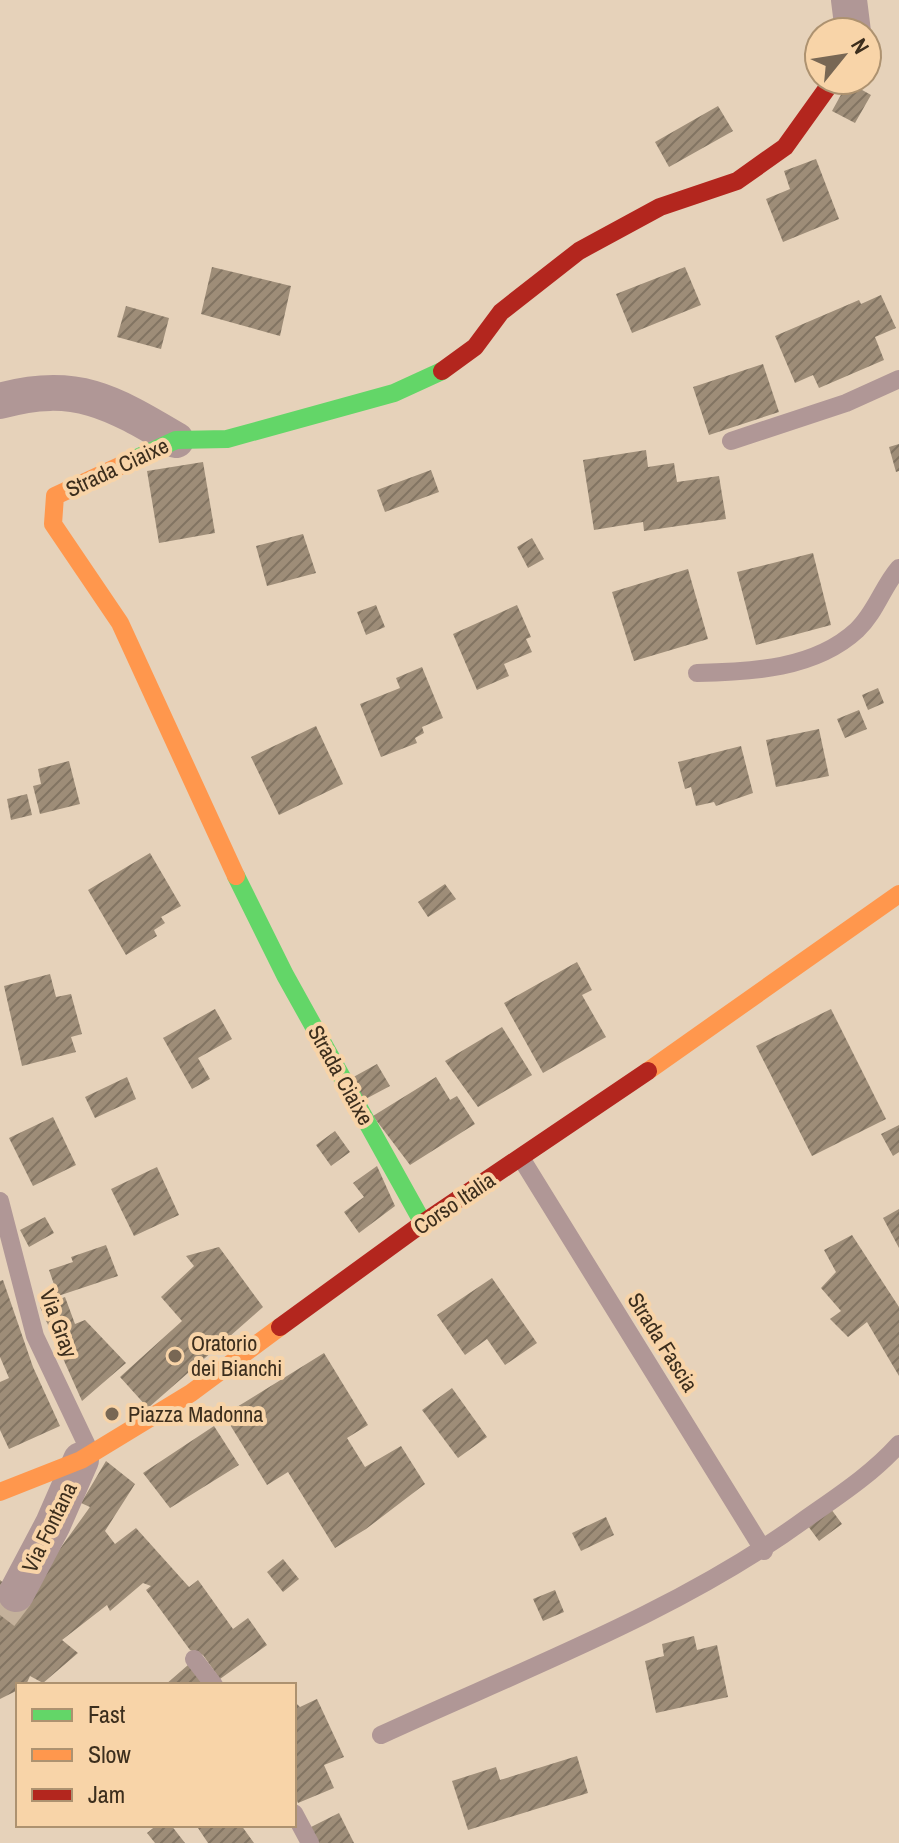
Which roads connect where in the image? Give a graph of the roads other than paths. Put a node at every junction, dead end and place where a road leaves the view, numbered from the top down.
1 (822, 96) edge
2 (899, 379) edge
3 (0, 401) edge
4 (176, 440) junction
5 (731, 441) dead end
6 (899, 568) edge
7 (697, 673) dead end
8 (895, 902) edge
9 (521, 1158) junction
10 (0, 1201) edge
11 (423, 1223) junction
12 (899, 1444) edge
13 (86, 1457) junction
14 (0, 1492) edge
15 (764, 1551) junction
16 (16, 1594) tunnel mouth
17 (194, 1659) dead end
18 (212, 1683) edge
19 (381, 1735) dead end
20 (296, 1817) edge
21 (310, 1843) edge

1 - 4 street, Strada Ciaixe
2 - 5 lane
3 - 4 street
4 - 11 street, Strada Ciaixe
6 - 7 lane
8 - 9 street, Corso Italia
9 - 11 street, Corso Italia
9 - 15 lane, Strada Fascia
10 - 13 lane, Via Gray
11 - 13 street, Corso Italia
12 - 15 lane
13 - 14 street, Corso Italia
13 - 16 street, Via Fontana
15 - 19 lane
17 - 18 lane
20 - 21 lane

